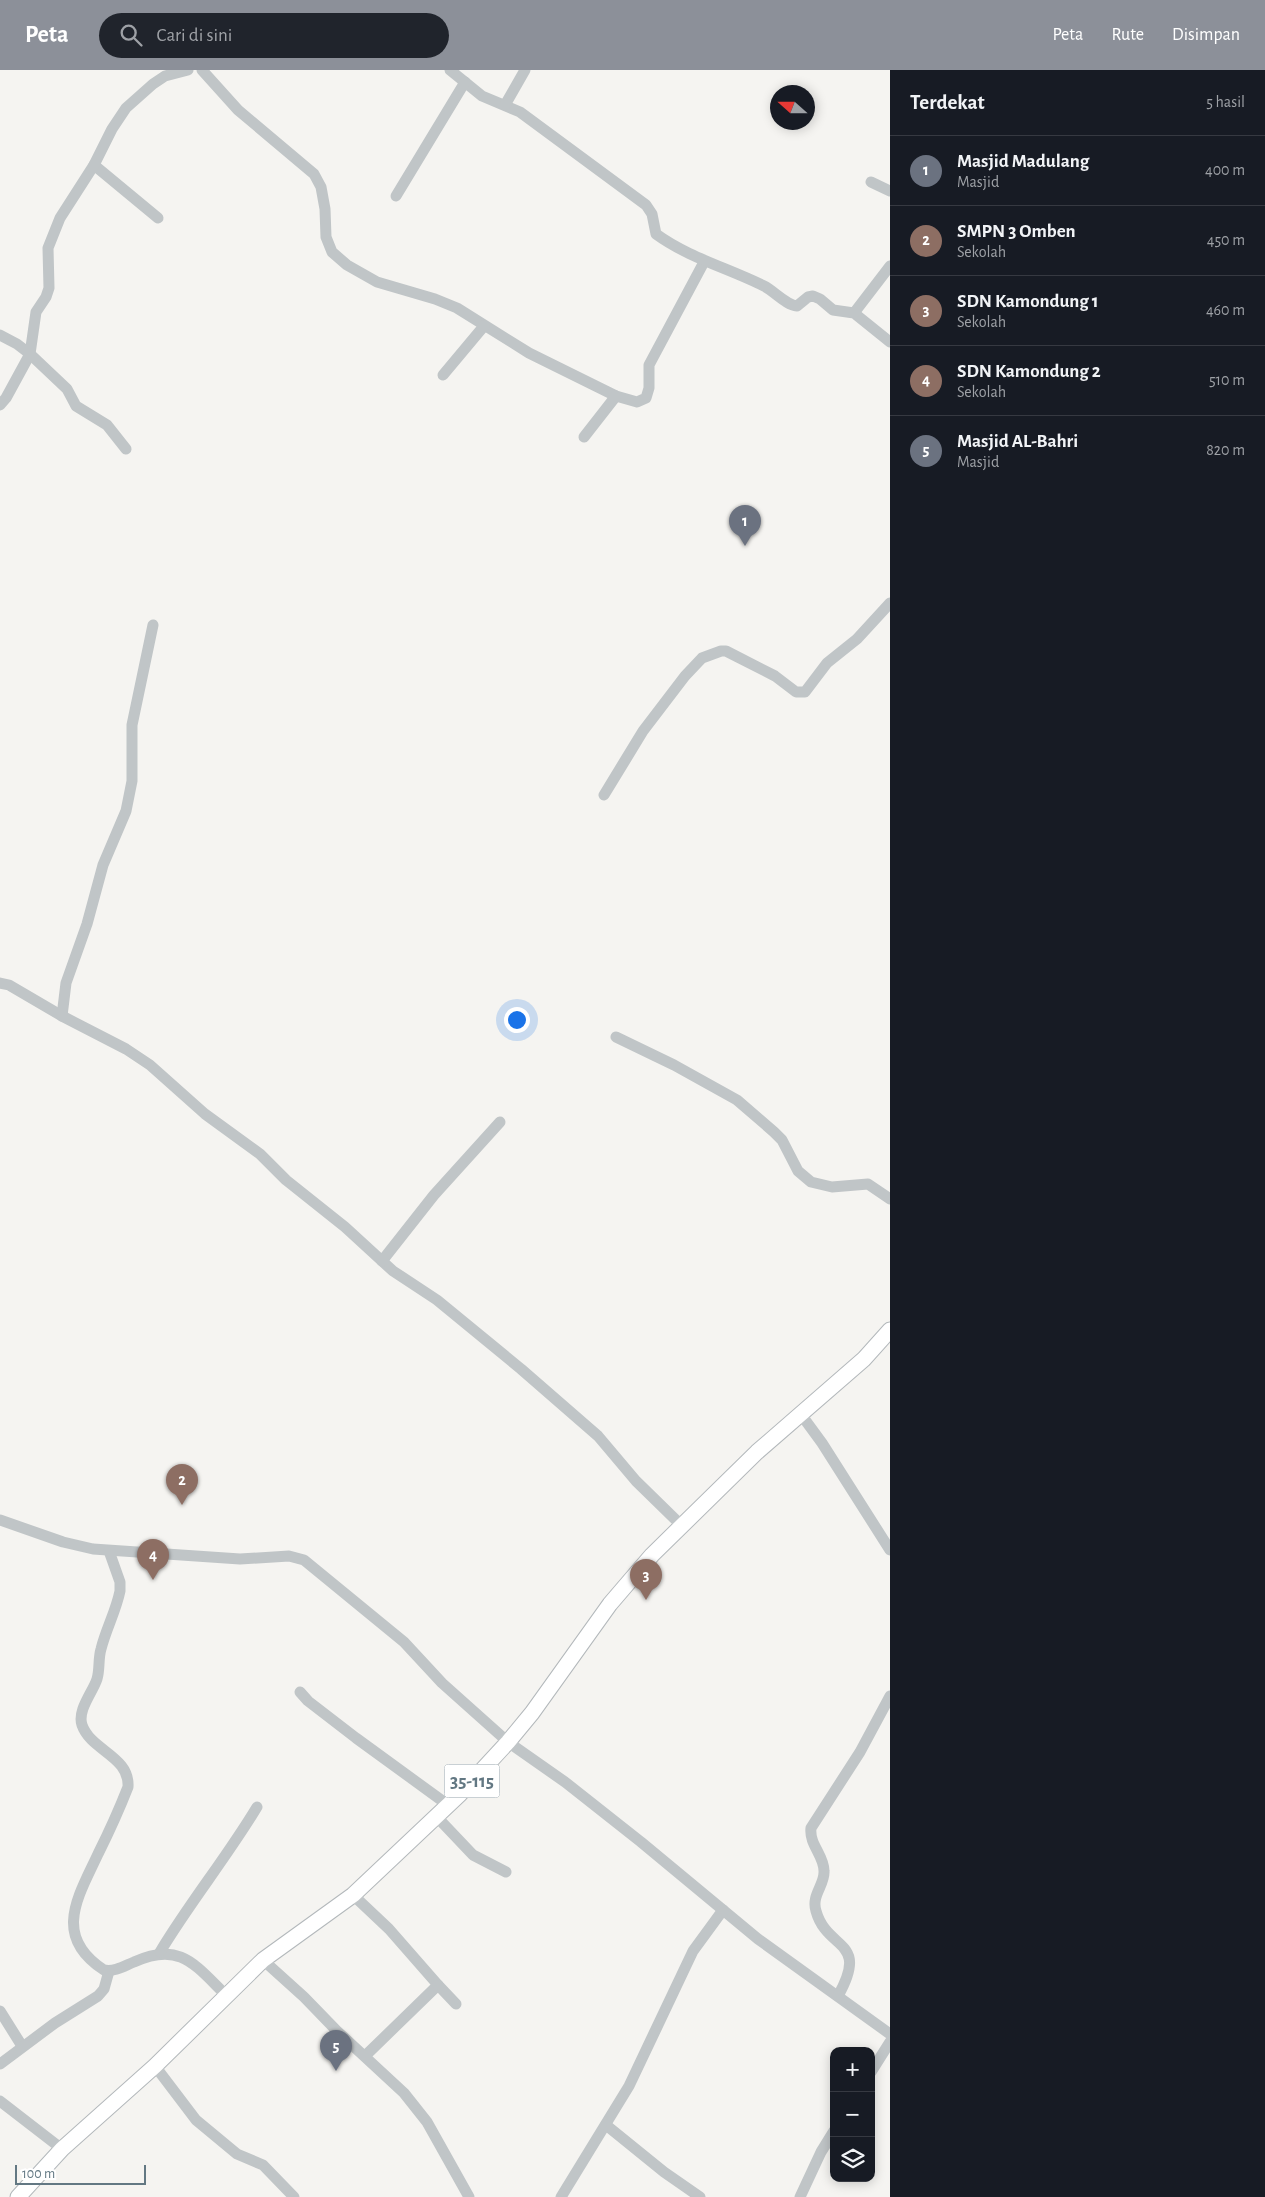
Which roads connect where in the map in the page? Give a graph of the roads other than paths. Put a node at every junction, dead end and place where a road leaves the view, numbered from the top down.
1 (188, 70) edge
2 (202, 70) edge
3 (450, 70) edge
4 (525, 70) edge
5 (465, 82) junction
6 (505, 105) junction
7 (94, 165) junction
8 (872, 182) dead end
9 (890, 191) edge
10 (396, 196) dead end
11 (158, 218) dead end
12 (704, 262) junction
13 (890, 266) edge
14 (854, 312) junction
15 (484, 326) junction
16 (0, 335) edge
17 (890, 342) edge
18 (30, 354) junction
19 (443, 375) dead end
20 (616, 396) junction
21 (0, 404) edge
22 (584, 437) dead end
23 (126, 449) dead end
24 (890, 603) edge
25 (154, 625) dead end
26 (604, 795) dead end
27 (0, 983) edge
28 (62, 1016) junction
29 (616, 1037) dead end
30 (500, 1122) dead end
31 (890, 1199) edge
32 (382, 1262) junction
33 (889, 1334) edge
34 (800, 1413) junction
35 (0, 1520) edge
36 (681, 1525) junction
37 (890, 1550) edge
38 (109, 1551) junction
39 (300, 1692) dead end
40 (890, 1696) edge
41 (508, 1742) junction
42 (448, 1804) junction
43 (257, 1807) dead end
44 (436, 1816) junction
45 (506, 1872) dead end
46 (353, 1895) junction
47 (723, 1910) junction
48 (160, 1952) junction
49 (263, 1960) junction
50 (109, 1971) junction
51 (438, 1986) junction
52 (226, 1995) junction
53 (838, 1996) junction
54 (456, 2004) dead end
55 (0, 2011) edge
56 (890, 2034) edge
57 (890, 2042) edge
58 (22, 2046) junction
59 (366, 2056) junction
60 (0, 2064) edge
61 (155, 2066) junction
62 (875, 2066) edge
63 (0, 2101) edge
64 (606, 2125) junction
65 (830, 2137) edge
66 (62, 2149) junction
67 (18, 2197) edge
68 (294, 2197) edge
69 (469, 2197) edge
70 (561, 2197) edge
71 (700, 2197) edge
72 (800, 2197) edge

1 - 7 street
2 - 15 street
3 - 5 street
4 - 6 street
5 - 6 street
5 - 10 street
6 - 12 street
7 - 11 street
7 - 18 street
8 - 9 street
12 - 14 street
12 - 20 street
13 - 14 street
14 - 17 street
15 - 19 street
15 - 20 street
16 - 18 street
18 - 21 street
18 - 23 street
20 - 22 street
24 - 26 street
25 - 28 street
27 - 28 street
28 - 32 street
29 - 31 street
30 - 32 street
32 - 36 street
33 - 34 main road, 35-115
34 - 36 main road, 35-115
34 - 37 street
35 - 38 street
36 - 41 main road, 35-115
38 - 41 street
38 - 50 street
39 - 42 street
40 - 53 street
41 - 42 main road, 35-115
41 - 47 street
42 - 44 main road, 35-115
43 - 48 street
44 - 45 street
44 - 46 main road, 35-115
46 - 49 main road, 35-115
46 - 51 street
47 - 53 street
47 - 64 street
48 - 50 street
48 - 52 street
49 - 52 main road, 35-115
49 - 59 street
50 - 58 street
51 - 54 street
51 - 59 street
52 - 61 main road, 35-115
53 - 56 street
55 - 58 street
57 - 62 street
58 - 60 street
59 - 69 street
61 - 66 main road, 35-115
61 - 68 street
63 - 66 street
64 - 70 street
64 - 71 street
65 - 72 street
66 - 67 main road, 35-115

